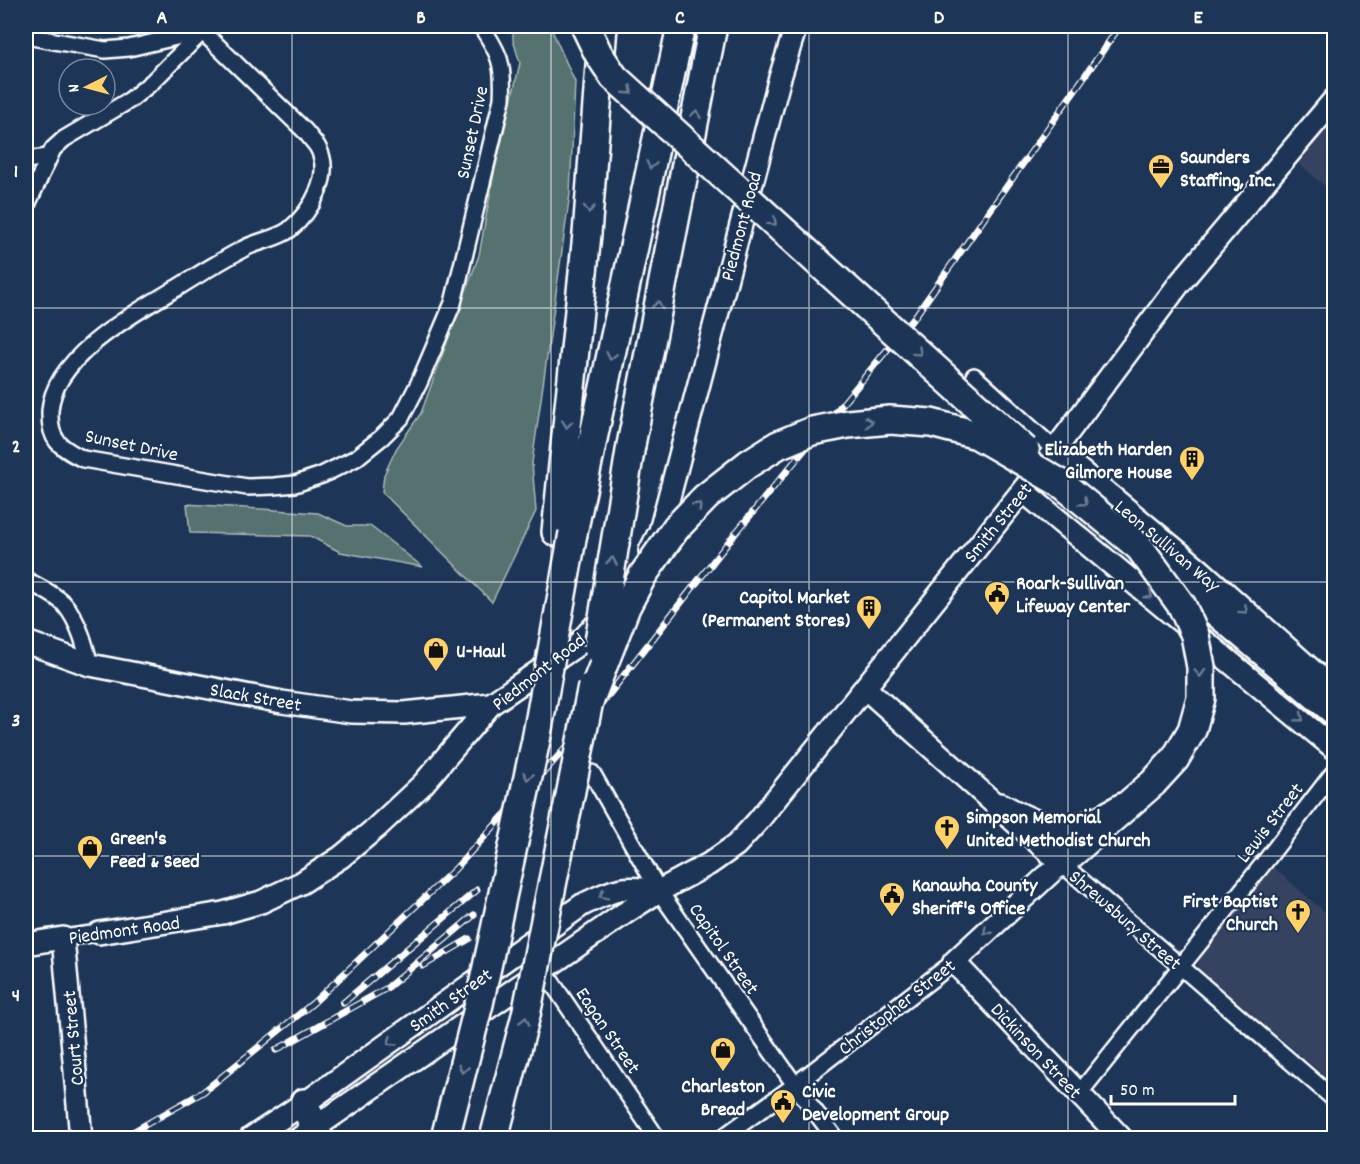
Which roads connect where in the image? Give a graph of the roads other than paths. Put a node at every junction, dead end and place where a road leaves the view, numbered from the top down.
1 (481, 26) edge
2 (495, 26) edge
3 (585, 26) edge
4 (603, 26) edge
5 (681, 26) edge
6 (713, 26) edge
7 (796, 26) edge
8 (204, 28) edge
9 (26, 36) edge
10 (495, 46) junction
11 (1335, 100) edge
12 (48, 157) junction
13 (26, 160) edge
14 (26, 207) edge
15 (974, 376) dead end
16 (1055, 450) junction
17 (1062, 484) junction
18 (1023, 491) junction
19 (565, 532) junction
20 (1140, 548) junction
21 (26, 580) edge
22 (26, 642) edge
23 (90, 665) junction
24 (865, 688) junction
25 (1335, 690) edge
26 (590, 702) junction
27 (491, 704) junction
28 (1335, 711) edge
29 (1335, 748) edge
30 (1335, 772) edge
31 (592, 773) dead end
32 (1000, 807) junction
33 (1123, 807) junction
34 (1061, 863) junction
35 (659, 891) junction
36 (99, 933) joint
37 (63, 938) junction
38 (26, 944) edge
39 (528, 944) junction
40 (954, 962) junction
41 (1182, 967) junction
42 (543, 970) junction
43 (795, 1085) junction
44 (1078, 1095) junction
45 (1335, 1099) edge
46 (304, 1103) junction
47 (312, 1135) edge
48 (81, 1138) edge
49 (251, 1138) edge
50 (445, 1138) edge
51 (494, 1138) edge
52 (657, 1138) edge
53 (722, 1138) edge
54 (835, 1138) edge
55 (1121, 1138) edge

1 - 10 street, Sunset Drive
2 - 10 street
3 -> 17 highway, bridge
4 -> 19 highway
5 -> 19 highway
26 -> 6 highway, bridge
7 - 27 street, Piedmont Road
8 - 9 street
8 - 10 street, Sunset Drive
8 - 12 street
11 - 16 street, Smith Street
12 - 13 street
12 - 14 street
15 - 16 street, Leon Sullivan Way
16 - 18 street, Smith Street
16 -> 25 street, Leon Sullivan Way
17 -> 20 highway, bridge
26 -> 17 highway, bridge
18 - 24 street, Smith Street
18 -> 29 street
19 -> 50 highway, bridge
20 - 28 highway, bridge
20 -> 33 highway, bridge
21 - 23 street
22 - 23 street, Slack Street
23 - 27 street, Slack Street
24 - 32 street, Shrewsbury Street
24 - 35 street, Smith Street
51 -> 26 highway, bridge
27 - 36 street, Piedmont Road
30 - 41 street, Lewis Street
31 - 35 street, Capitol Street
32 - 33 highway
32 - 34 street, Shrewsbury Street
33 - 34 highway
34 -> 40 street, Christopher Street
34 - 41 street, Shrewsbury Street
35 -> 39 street, Smith Street
35 - 42 street, Smith Street
35 - 43 street, Capitol Street
36 - 37 street, Piedmont Road
37 - 38 street, Piedmont Road
37 - 48 street, Court Street
39 - 42 street, Eagan Street
39 -> 46 street, Smith Street
40 - 43 street, Christopher Street
40 - 44 street, Dickinson Street
41 - 44 street, Lewis Street
41 - 45 street, Shrewsbury Street
42 - 47 street, Smith Street
42 - 52 street, Eagan Street
43 - 53 street, Christopher Street
43 - 54 street, Capitol Street
44 - 55 street, Dickinson Street
46 - 47 highway
46 - 49 street, Smith Street

